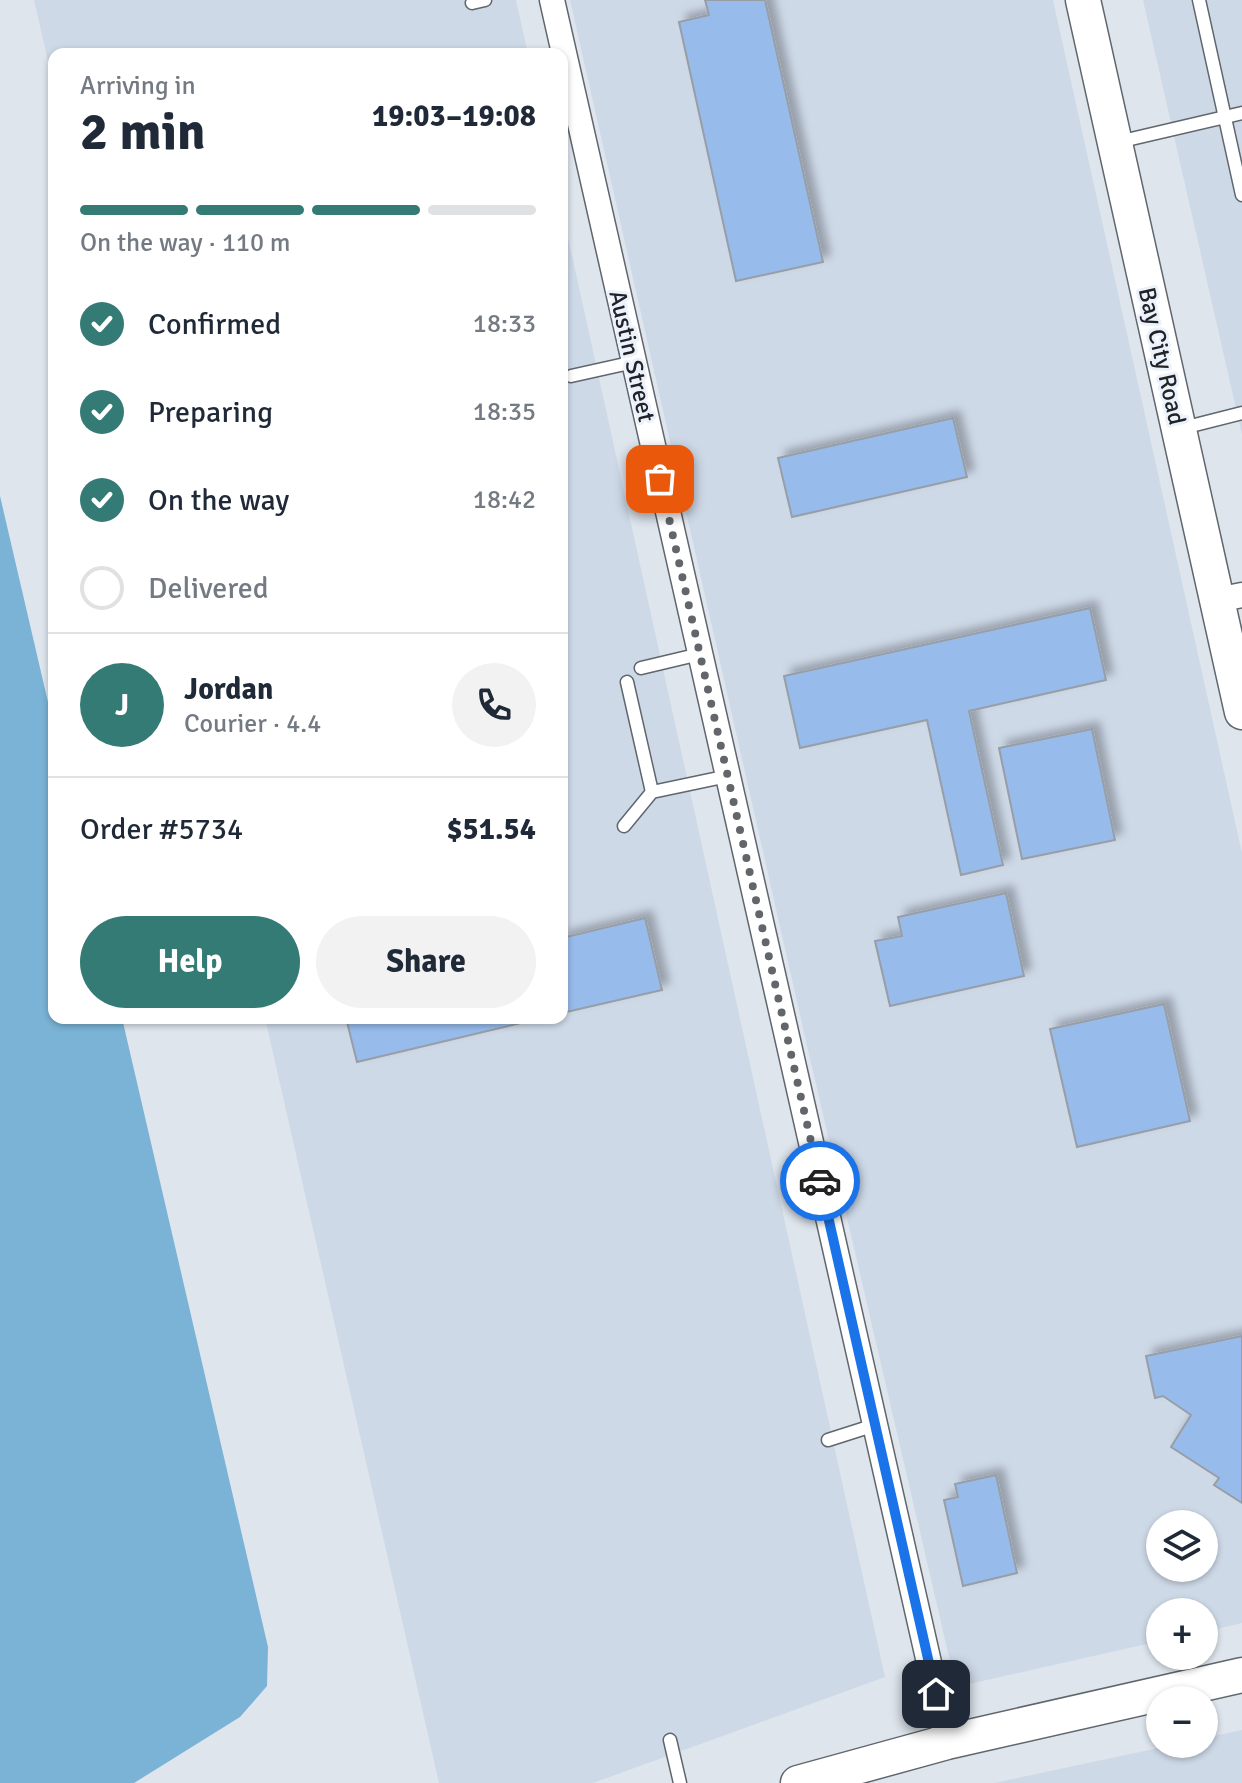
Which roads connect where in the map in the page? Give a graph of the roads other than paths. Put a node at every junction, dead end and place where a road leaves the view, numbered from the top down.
1 (552, 0) edge
2 (1083, 0) edge
3 (1199, 0) edge
4 (563, 48) edge
5 (568, 71) edge
6 (1242, 113) edge
7 (1224, 117) junction
8 (1115, 143) junction
9 (1242, 195) edge
10 (634, 362) junction
11 (571, 376) dead end
12 (1242, 413) edge
13 (1179, 429) junction
14 (1230, 597) edge
15 (700, 654) junction
16 (641, 668) dead end
17 (627, 682) dead end
18 (1242, 712) edge
19 (728, 776) junction
20 (652, 792) junction
21 (624, 826) dead end
22 (875, 1425) junction
23 (828, 1440) dead end
24 (1242, 1675) edge
25 (670, 1740) dead end
26 (947, 1742) junction
27 (680, 1783) edge
28 (798, 1783) edge

1 - 4 street, Austin Street
2 - 8 main road, Bay City Road
3 - 7 lane
5 - 10 street, Austin Street
6 - 7 lane
7 - 8 lane
7 - 9 lane
8 - 13 main road, Bay City Road
10 - 11 lane
10 - 15 street, Austin Street
12 - 13 lane
13 - 14 main road, Bay City Road
14 - 18 main road, Bay City Road
15 - 16 lane
15 - 19 street, Austin Street
17 - 20 lane
19 - 20 lane
19 - 22 street, Austin Street
20 - 21 lane
22 - 23 lane
22 - 26 street, Austin Street
24 - 26 main road
25 - 27 lane
26 - 28 main road

